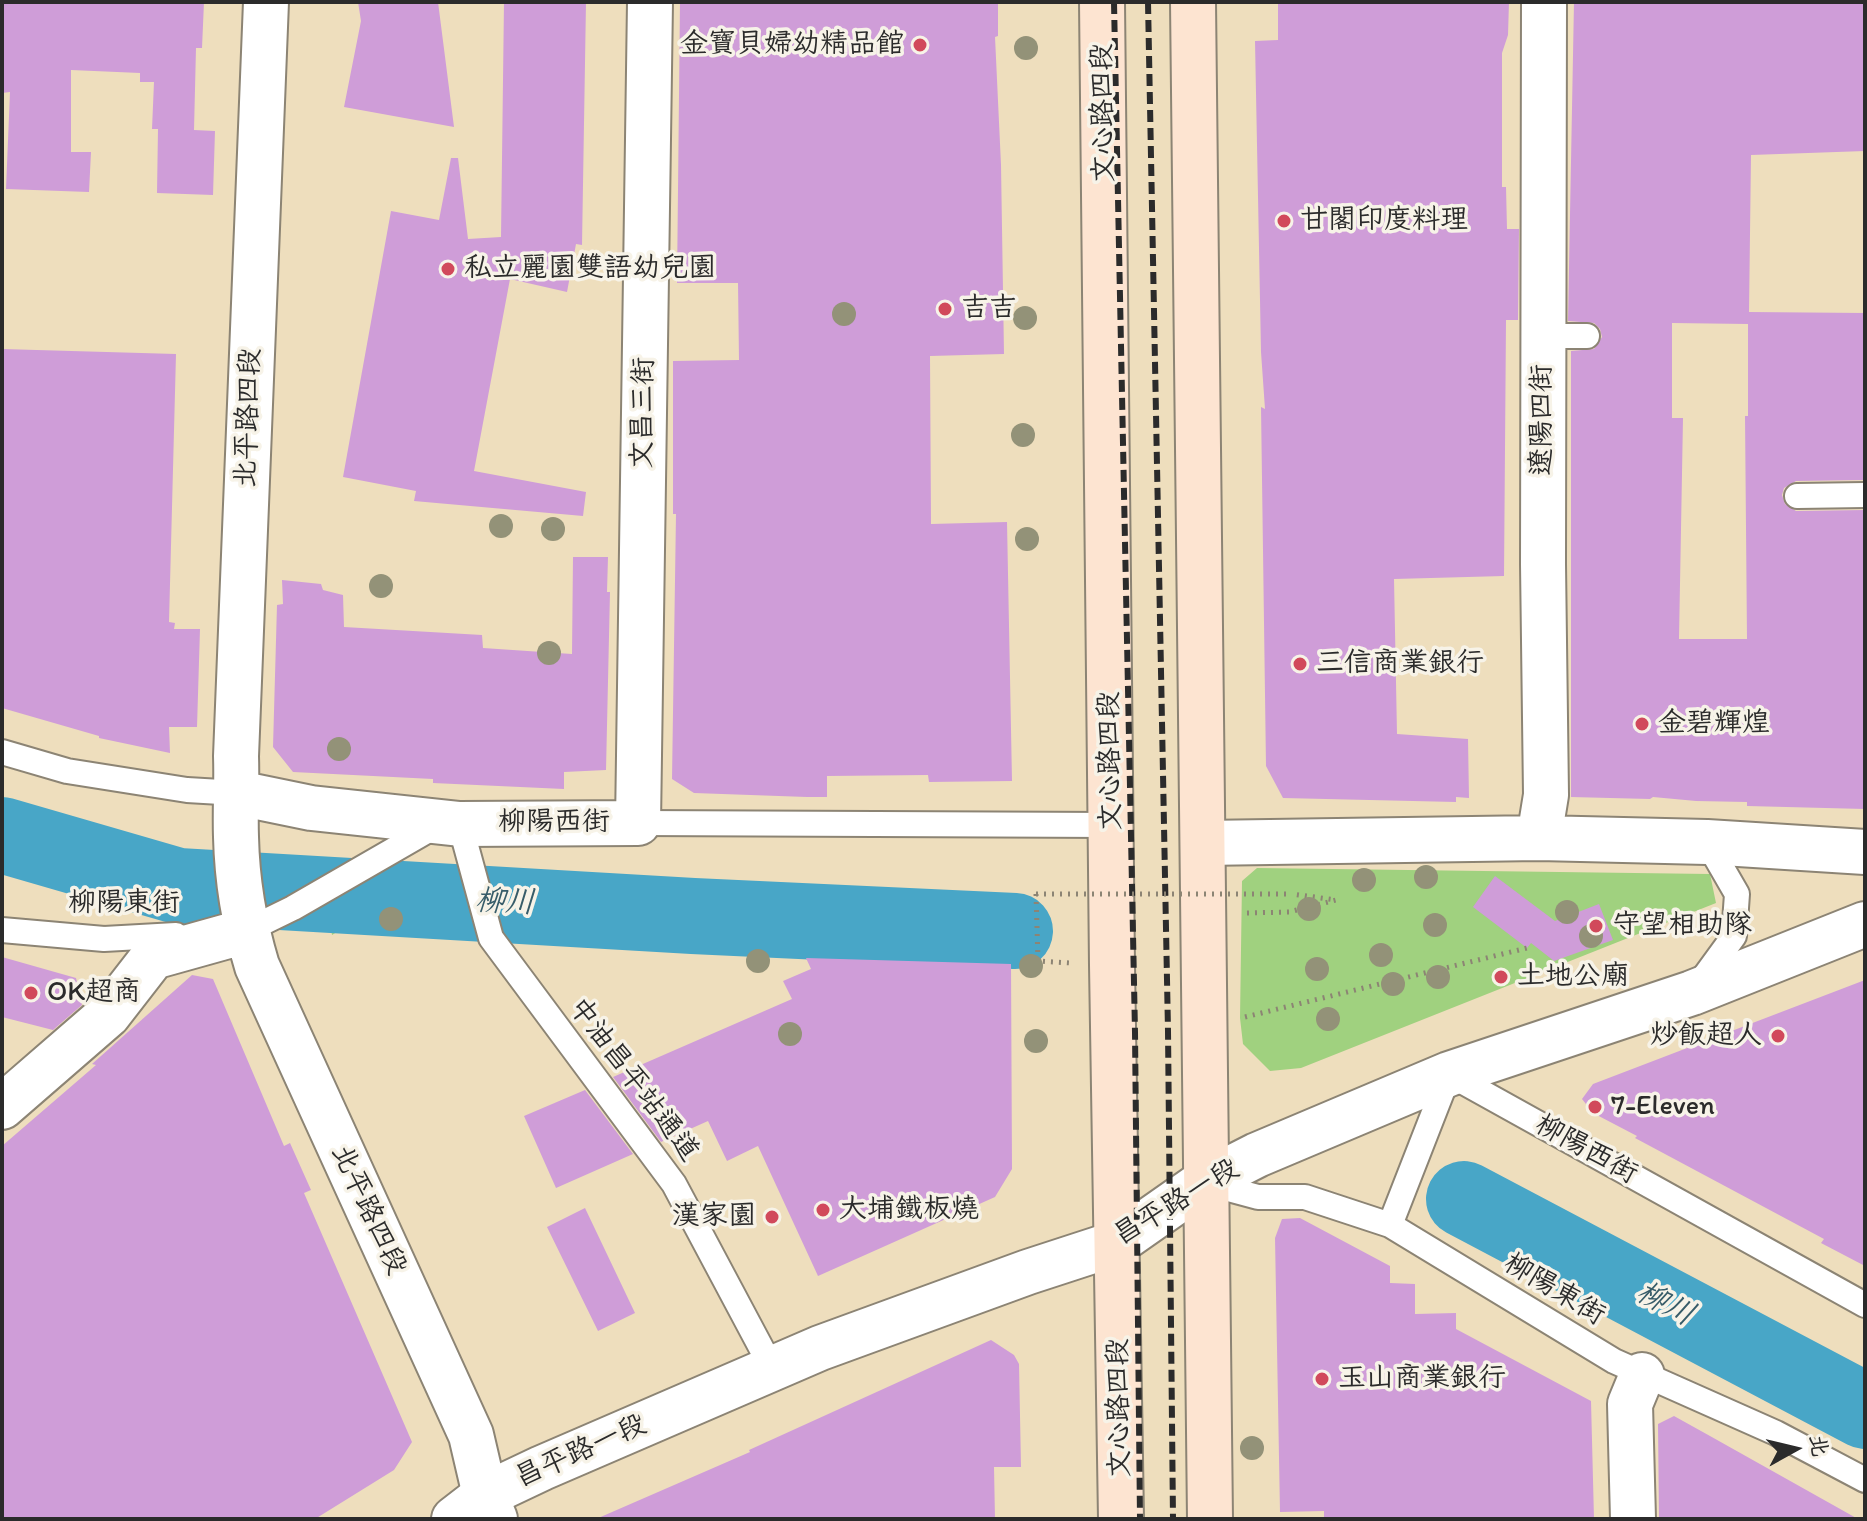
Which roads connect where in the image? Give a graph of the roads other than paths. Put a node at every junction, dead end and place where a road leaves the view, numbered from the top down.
1 (266, 2) edge
2 (650, 2) edge
3 (1102, 2) edge
4 (1193, 2) edge
5 (1544, 2) edge
6 (1543, 336) junction
7 (1587, 336) dead end
8 (1865, 495) edge
9 (1797, 496) dead end
10 (2, 752) edge
11 (237, 814) junction
12 (638, 823) junction
13 (1112, 825) junction
14 (457, 836) junction
15 (1539, 838) junction
16 (1707, 842) junction
17 (1203, 843) junction
18 (1865, 852) edge
19 (243, 916) junction
20 (1865, 924) edge
21 (2, 930) edge
22 (1692, 993) junction
23 (1449, 1074) junction
24 (2, 1107) edge
25 (1204, 1182) junction
26 (1390, 1225) junction
27 (1117, 1243) junction
28 (1865, 1305) edge
29 (773, 1370) junction
30 (1642, 1375) junction
31 (1865, 1480) edge
32 (478, 1511) edge
33 (1121, 1519) edge
34 (1210, 1519) edge
35 (1633, 1519) edge

1 - 11 street, 北平路四段
2 - 12 street, 文昌三街
3 - 13 main road, 文心路四段
4 - 17 main road
5 - 6 street, 遼陽四街
6 - 7 lane
6 - 15 street, 遼陽四街
8 - 9 lane
10 - 11 lane, 柳陽西街
11 - 14 street, 柳陽西街
11 - 19 street, 北平路四段
12 - 13 lane, 柳陽西街
12 - 14 street, 柳陽西街
13 - 27 main road, 文心路四段
14 - 19 lane
14 - 29 lane, 中油昌平站通道
15 - 16 street
15 - 17 street
16 - 18 street
16 - 22 lane
17 - 25 main road
19 - 21 lane, 柳陽東街
19 - 24 street
19 - 32 street, 北平路四段
20 - 22 street, 昌平路一段
22 - 23 street, 昌平路一段
23 - 25 street, 昌平路一段
23 - 26 lane
23 - 28 lane, 柳陽西街
25 - 26 lane, 柳陽東街
25 - 27 street, 昌平路一段
25 - 34 main road
26 - 30 lane, 柳陽東街
27 - 29 street, 昌平路一段
27 - 33 main road, 文心路四段
29 - 32 street, 昌平路一段
30 - 31 lane, 柳陽東街
30 - 35 street

